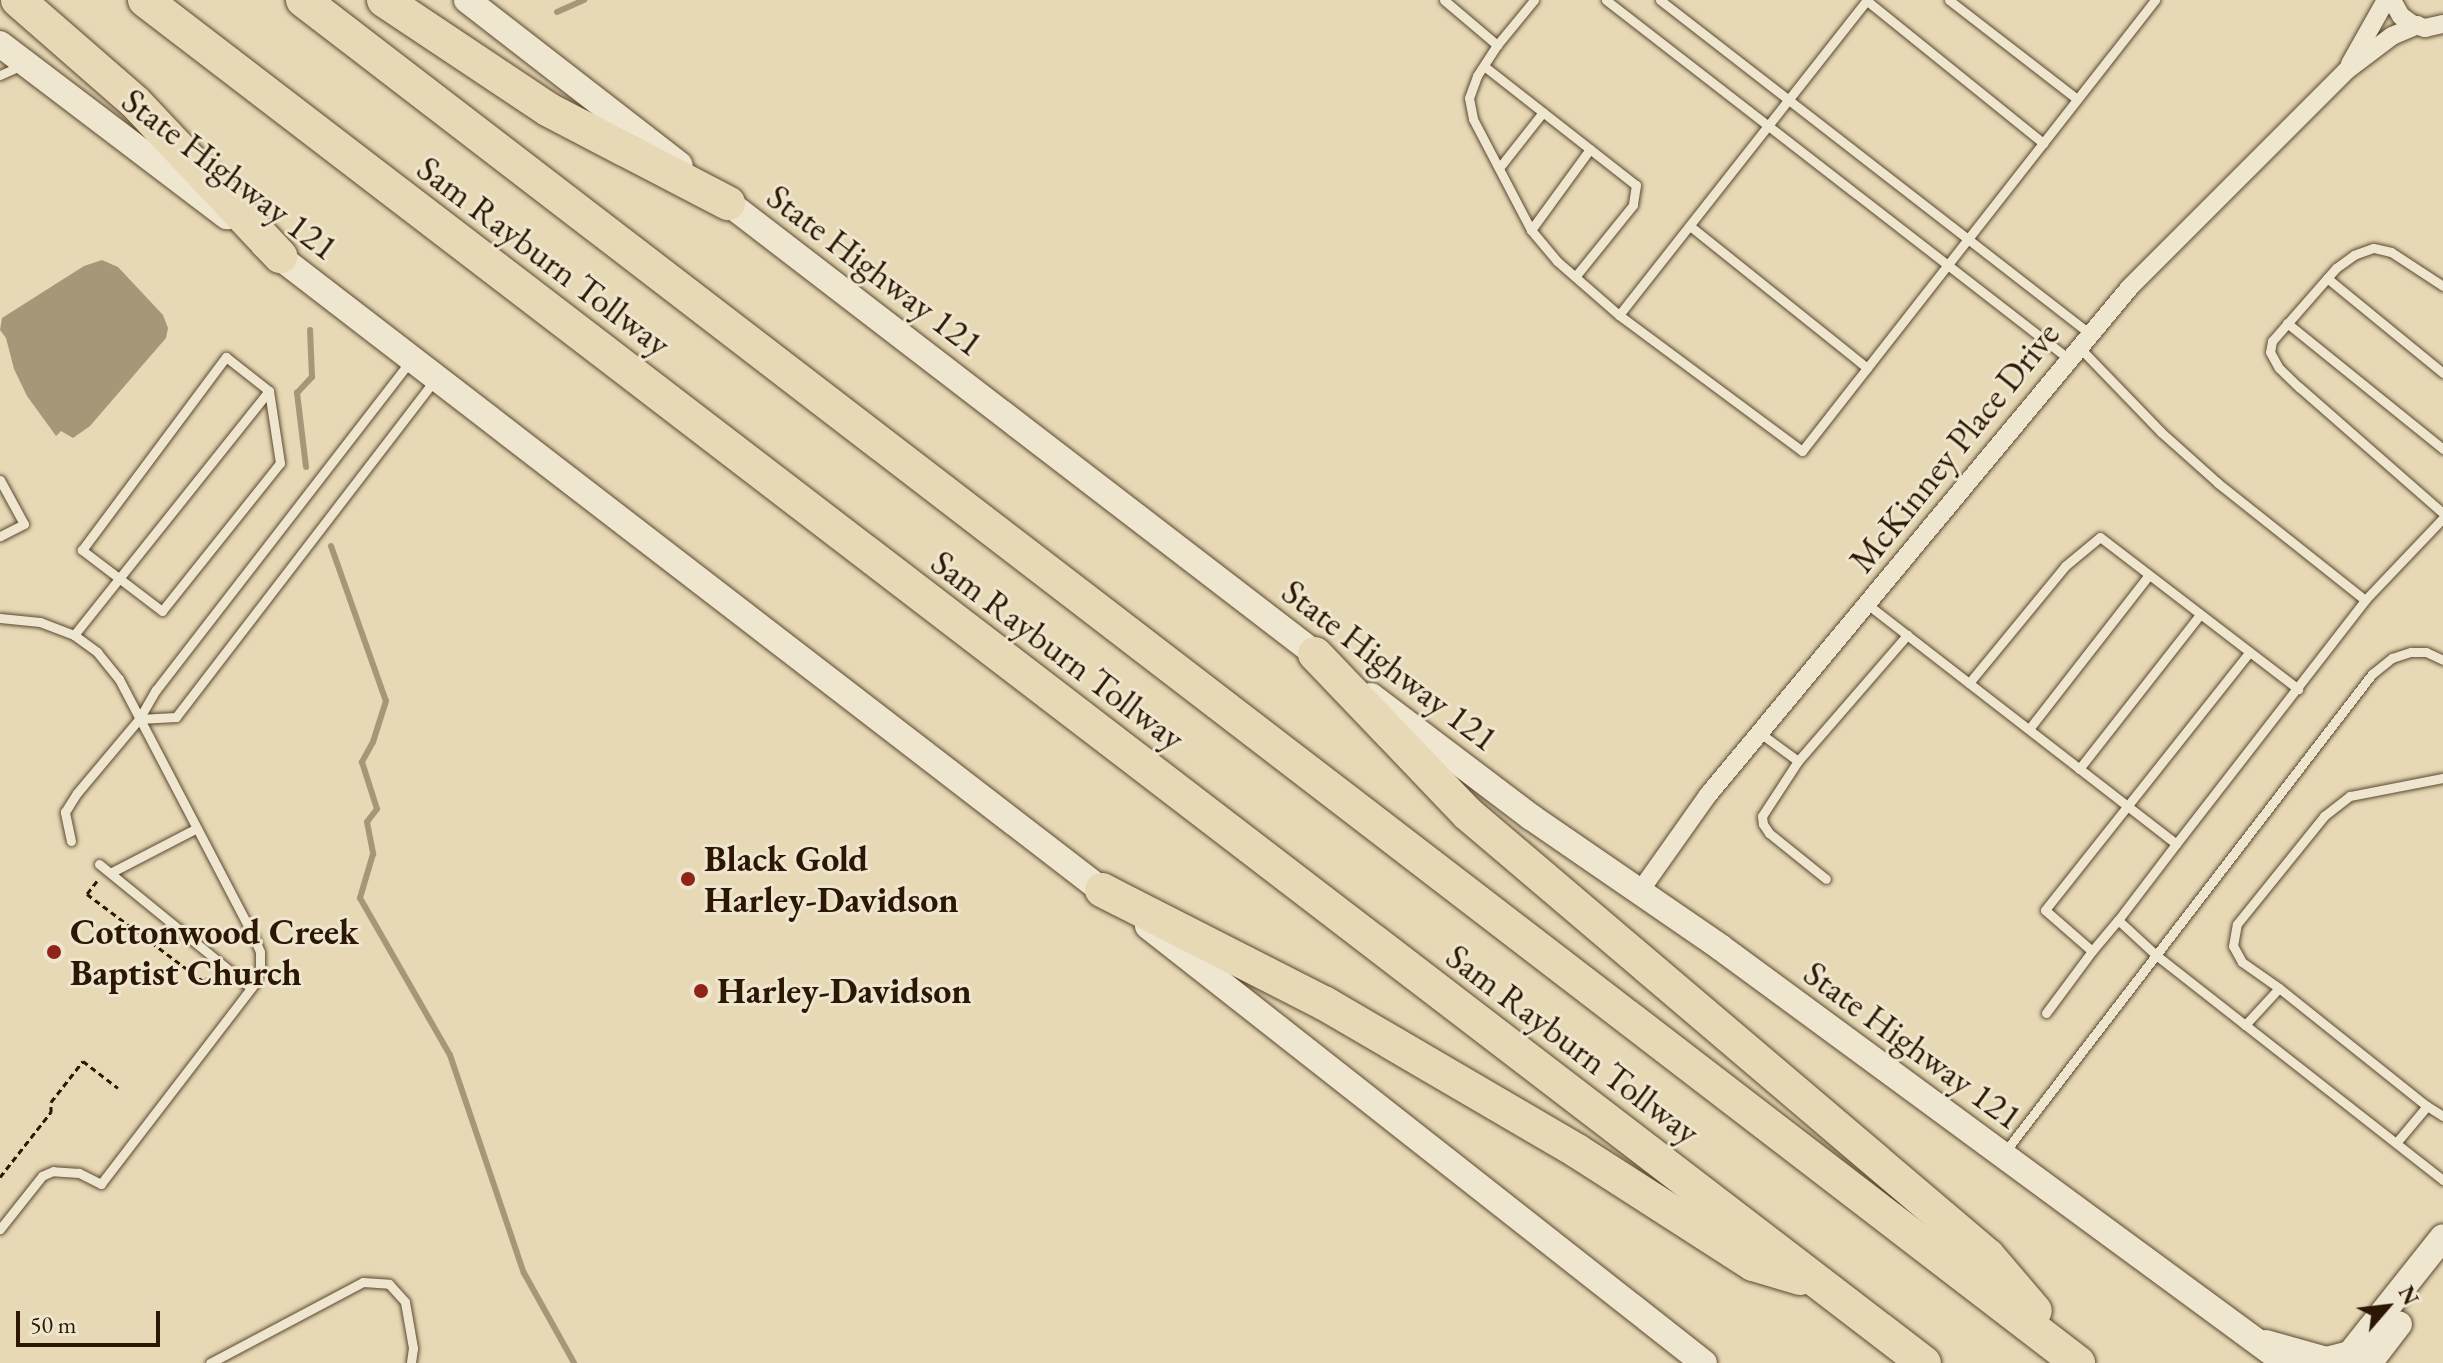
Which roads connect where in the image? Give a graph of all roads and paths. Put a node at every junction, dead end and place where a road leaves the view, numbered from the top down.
1 (18, 0) edge
2 (145, 0) edge
3 (303, 0) edge
4 (384, 0) edge
5 (467, 0) edge
6 (1444, 0) edge
7 (1534, 0) edge
8 (1606, 0) edge
9 (1660, 0) edge
10 (1867, 0) edge
11 (1949, 0) edge
12 (2155, 0) edge
13 (2389, 0) edge
14 (2443, 24) edge
15 (2418, 25) junction
16 (0, 44) edge
17 (1497, 45) junction
18 (25, 63) junction
19 (1484, 66) junction
20 (2347, 70) junction
21 (0, 75) edge
22 (1789, 99) junction
23 (2077, 99) junction
24 (1543, 112) junction
25 (1769, 126) junction
26 (2043, 143) junction
27 (1590, 149) junction
28 (1499, 168) junction
29 (728, 203) junction
30 (1690, 226) junction
31 (1531, 230) junction
32 (1968, 238) junction
33 (280, 256) junction
34 (1948, 264) junction
35 (1575, 277) junction
36 (2327, 278) junction
37 (2443, 286) edge
38 (1619, 315) junction
39 (2287, 323) junction
40 (2079, 346) junction
41 (411, 360) junction
42 (1867, 368) junction
43 (2443, 373) edge
44 (435, 379) junction
45 (269, 391) junction
46 (2443, 449) edge
47 (0, 480) edge
48 (2443, 515) edge
49 (0, 536) edge
50 (2149, 575) junction
51 (117, 578) junction
52 (2365, 600) junction
53 (1867, 604) junction
54 (2199, 616) junction
55 (0, 618) edge
56 (74, 635) junction
57 (1907, 635) junction
58 (2249, 653) junction
59 (1315, 654) junction
60 (2443, 660) edge
61 (1969, 683) junction
62 (2298, 689) junction
63 (139, 719) junction
64 (2029, 729) junction
65 (1760, 733) junction
66 (1798, 761) junction
67 (2079, 769) junction
68 (2443, 778) edge
69 (2128, 807) junction
70 (195, 829) junction
71 (71, 841) dead end
72 (2176, 844) junction
73 (106, 868) junction
74 (1826, 879) dead end
75 (1102, 890) junction
76 (1640, 891) junction
77 (2118, 920) junction
78 (2092, 951) junction
79 (2156, 955) junction
80 (219, 961) junction
81 (251, 988) junction
82 (2279, 988) junction
83 (2046, 1013) dead end
84 (2245, 1025) junction
85 (118, 1088) dead end
86 (2427, 1106) junction
87 (2443, 1116) edge
88 (2396, 1143) junction
89 (2002, 1155) junction
90 (1, 1174) edge
91 (2443, 1180) edge
92 (0, 1229) edge
93 (2443, 1237) edge
94 (2443, 1268) edge
95 (1820, 1284) junction
96 (2271, 1354) edge
97 (210, 1363) edge
98 (411, 1363) edge
99 (1704, 1363) edge
100 (1924, 1363) edge
101 (2079, 1363) edge
102 (2369, 1363) edge

1 - 33 highway
2 - 95 highway, Sam Rayburn Tollway
3 - 101 highway, Sam Rayburn Tollway
4 - 29 highway
5 - 29 main road, State Highway 121
6 - 17 lane
7 - 17 lane
8 - 25 lane
9 - 22 lane
10 - 22 lane
10 - 26 lane
11 - 23 lane
12 - 23 lane
13 - 15 street
13 - 20 street, McKinney Place Drive
14 - 15 street
15 - 20 street, McKinney Place Drive
16 - 18 main road, State Highway 121
17 - 19 lane
18 - 21 lane
18 - 33 main road, State Highway 121
19 - 24 lane
19 - 28 lane
20 - 40 street, McKinney Place Drive
22 - 25 lane
22 - 32 lane
23 - 26 lane
24 - 27 lane
24 - 28 lane
25 - 30 lane
25 - 34 lane
26 - 32 lane
27 - 31 lane
27 - 35 lane
28 - 31 lane
29 - 59 main road, State Highway 121
30 - 38 lane
30 - 42 lane
31 - 35 lane
32 - 34 lane
32 - 40 lane
33 - 41 main road, State Highway 121
34 - 40 lane
34 - 42 lane
35 - 38 lane
36 - 37 lane
36 - 39 lane
36 - 43 lane
38 - 42 lane
39 - 46 lane
39 - 48 lane
40 - 52 lane
40 - 53 street, McKinney Place Drive
41 - 44 main road, State Highway 121
41 - 63 lane
44 - 63 lane
44 - 75 main road, State Highway 121
45 - 51 lane
45 - 51 lane
45 - 51 lane
47 - 49 lane
48 - 52 lane
50 - 54 lane
50 - 61 lane
50 - 64 lane
51 - 56 lane
52 - 62 lane
53 - 57 lane
53 - 65 street, McKinney Place Drive
54 - 58 lane
54 - 67 lane
55 - 56 lane
56 - 63 lane
57 - 61 lane
57 - 66 lane
58 - 62 lane
58 - 69 lane
59 - 76 main road, State Highway 121
59 - 101 highway
60 - 79 lane
61 - 64 lane
62 - 72 lane
63 - 70 lane
63 - 71 lane
64 - 67 lane
65 - 66 lane
65 - 76 street, McKinney Place Drive
66 - 74 lane
67 - 69 lane
68 - 82 lane
69 - 72 lane
69 - 78 lane
70 - 73 lane
70 - 81 lane
72 - 77 lane
73 - 80 lane
73 - 80 path
75 - 95 highway
75 - 99 main road, State Highway 121
76 - 89 main road, State Highway 121
77 - 78 lane
77 - 79 lane
78 - 83 lane
79 - 84 lane
79 - 89 lane
80 - 81 lane
81 - 92 lane
82 - 84 lane
82 - 86 lane
84 - 88 lane
85 - 90 path
86 - 87 lane
86 - 88 lane
88 - 91 lane
89 - 96 main road, State Highway 121
93 - 96 main road, State Highway 121
94 - 102 main road
95 - 100 highway, Sam Rayburn Tollway
97 - 98 lane

